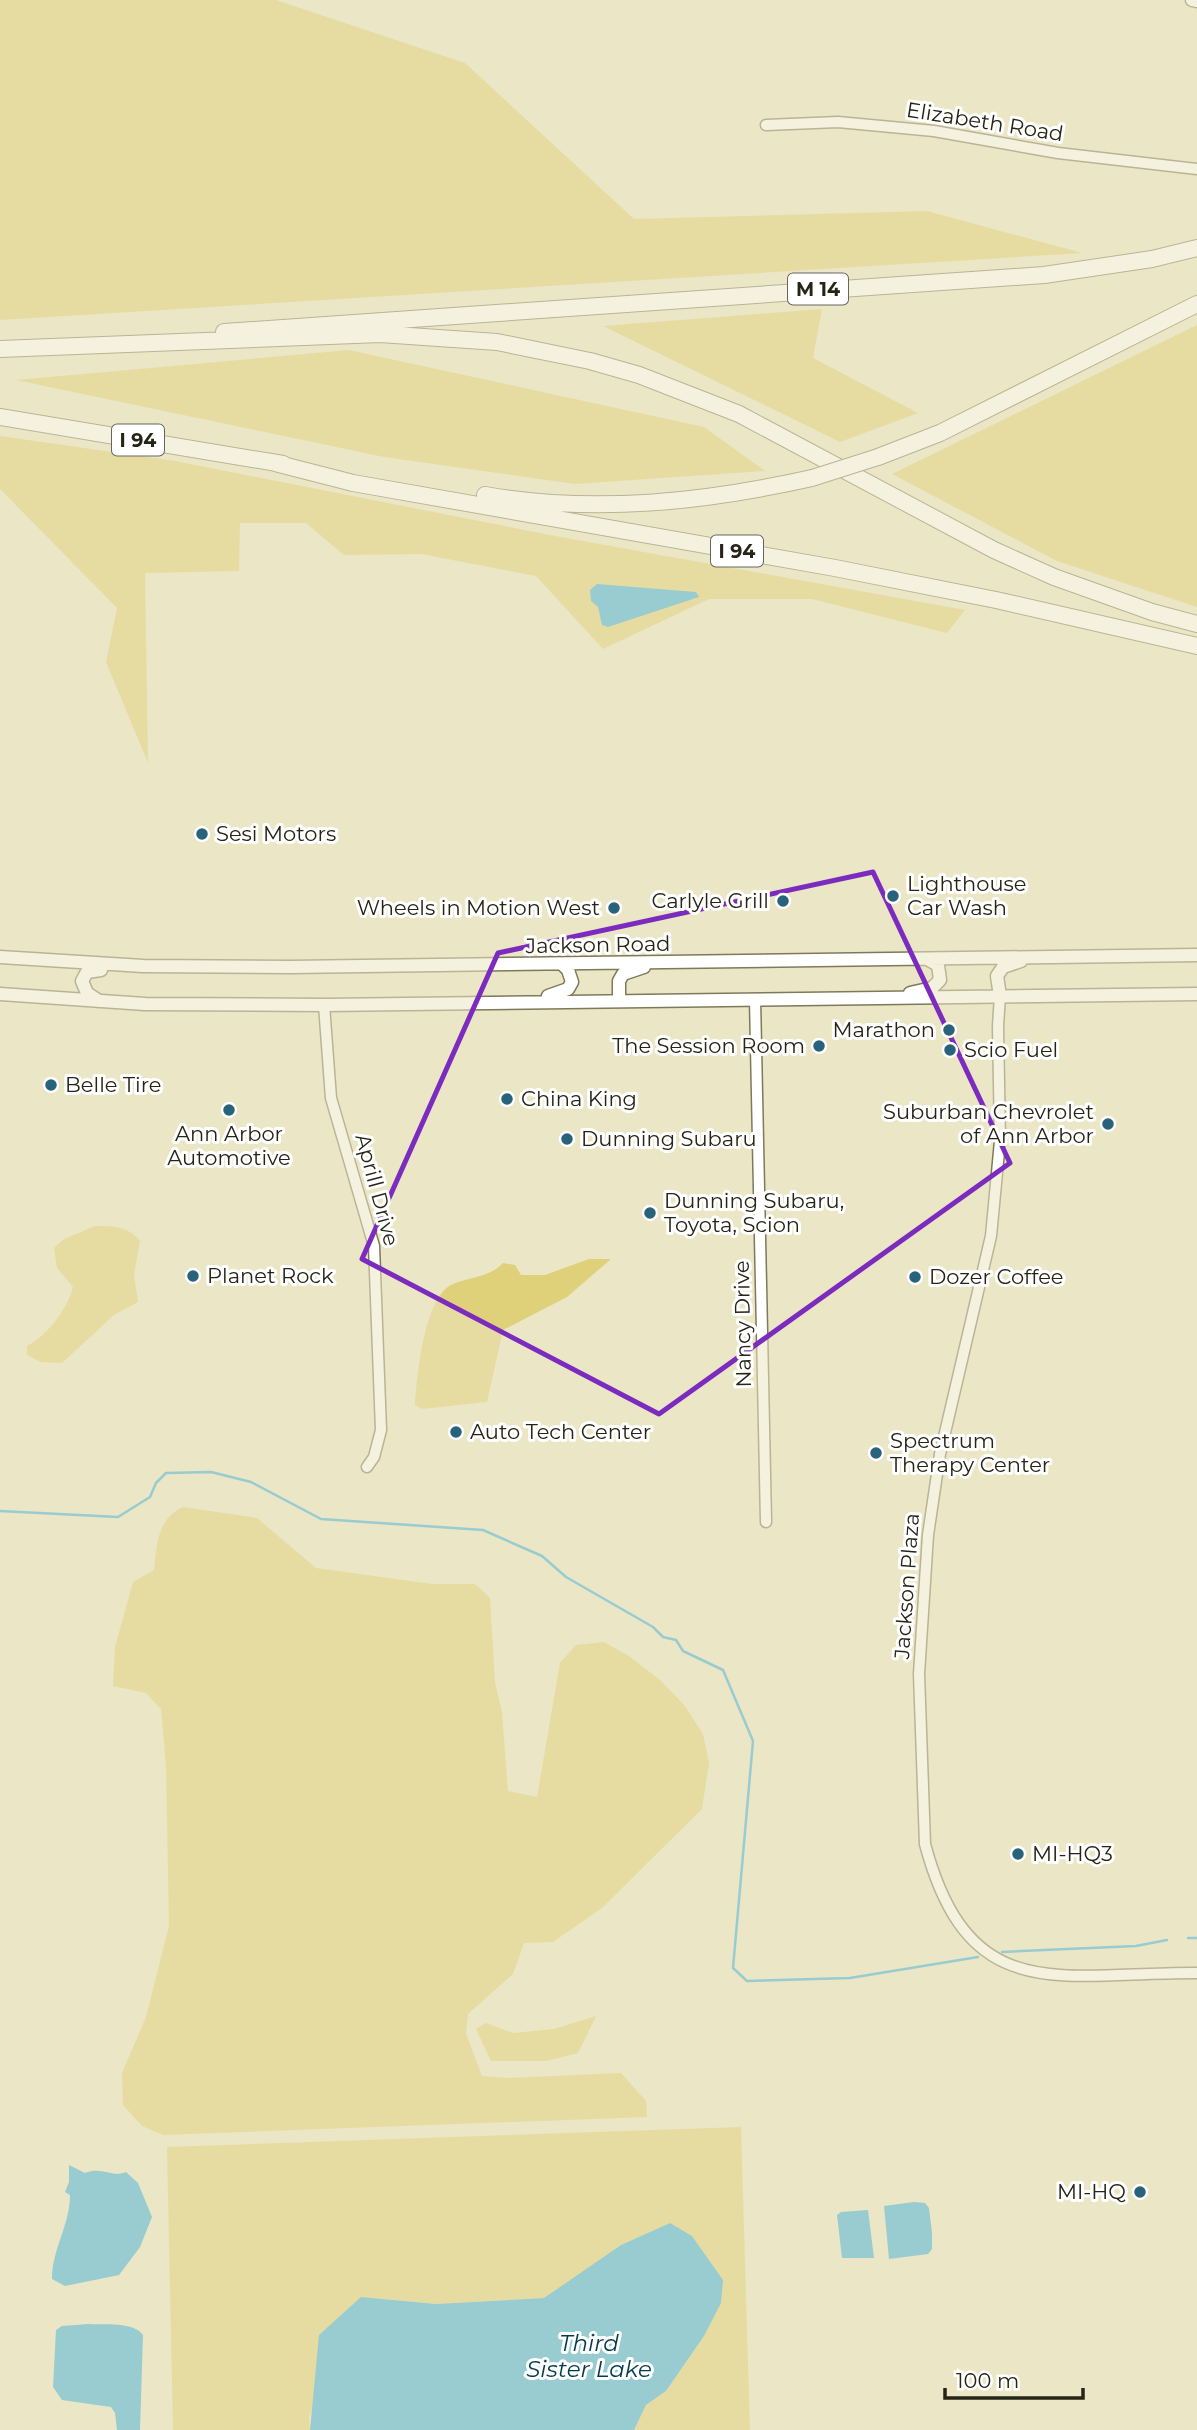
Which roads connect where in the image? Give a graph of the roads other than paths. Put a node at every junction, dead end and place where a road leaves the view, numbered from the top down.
1 (766, 125) dead end
2 (1197, 169) edge
3 (1197, 248) edge
4 (1197, 304) edge
5 (158, 342) junction
6 (0, 349) edge
7 (0, 417) edge
8 (275, 463) junction
9 (1197, 624) edge
10 (1197, 646) edge
11 (1197, 955) edge
12 (0, 957) edge
13 (1045, 957) junction
14 (927, 959) junction
15 (661, 963) junction
16 (563, 965) junction
17 (143, 966) junction
18 (1197, 991) edge
19 (0, 994) edge
20 (1000, 996) junction
21 (889, 998) junction
22 (619, 999) junction
23 (755, 999) junction
24 (100, 1001) junction
25 (527, 1001) junction
26 (324, 1005) junction
27 (366, 1467) dead end
28 (766, 1522) dead end
29 (1197, 1973) edge

1 - 2 street, Elizabeth Road
3 - 5 highway, M 14
4 - 8 highway, bridge
5 - 6 highway
5 - 9 highway
7 - 8 highway, I 94
8 - 10 highway, I 94
11 - 13 main road, Jackson Road
12 - 17 main road, Jackson Road
13 - 14 main road, Jackson Road
13 - 20 main road
14 - 15 main road, Jackson Road
14 - 21 main road
15 - 16 main road, Jackson Road
15 - 22 main road
16 - 17 main road, Jackson Road
16 - 25 main road
17 - 24 main road
18 - 20 main road
19 - 24 main road
20 - 21 main road
20 - 29 street, Jackson Plaza
21 - 23 main road
22 - 23 main road
22 - 25 main road
23 - 28 street, Nancy Drive
24 - 26 main road
25 - 26 main road
26 - 27 street, Aprill Drive

